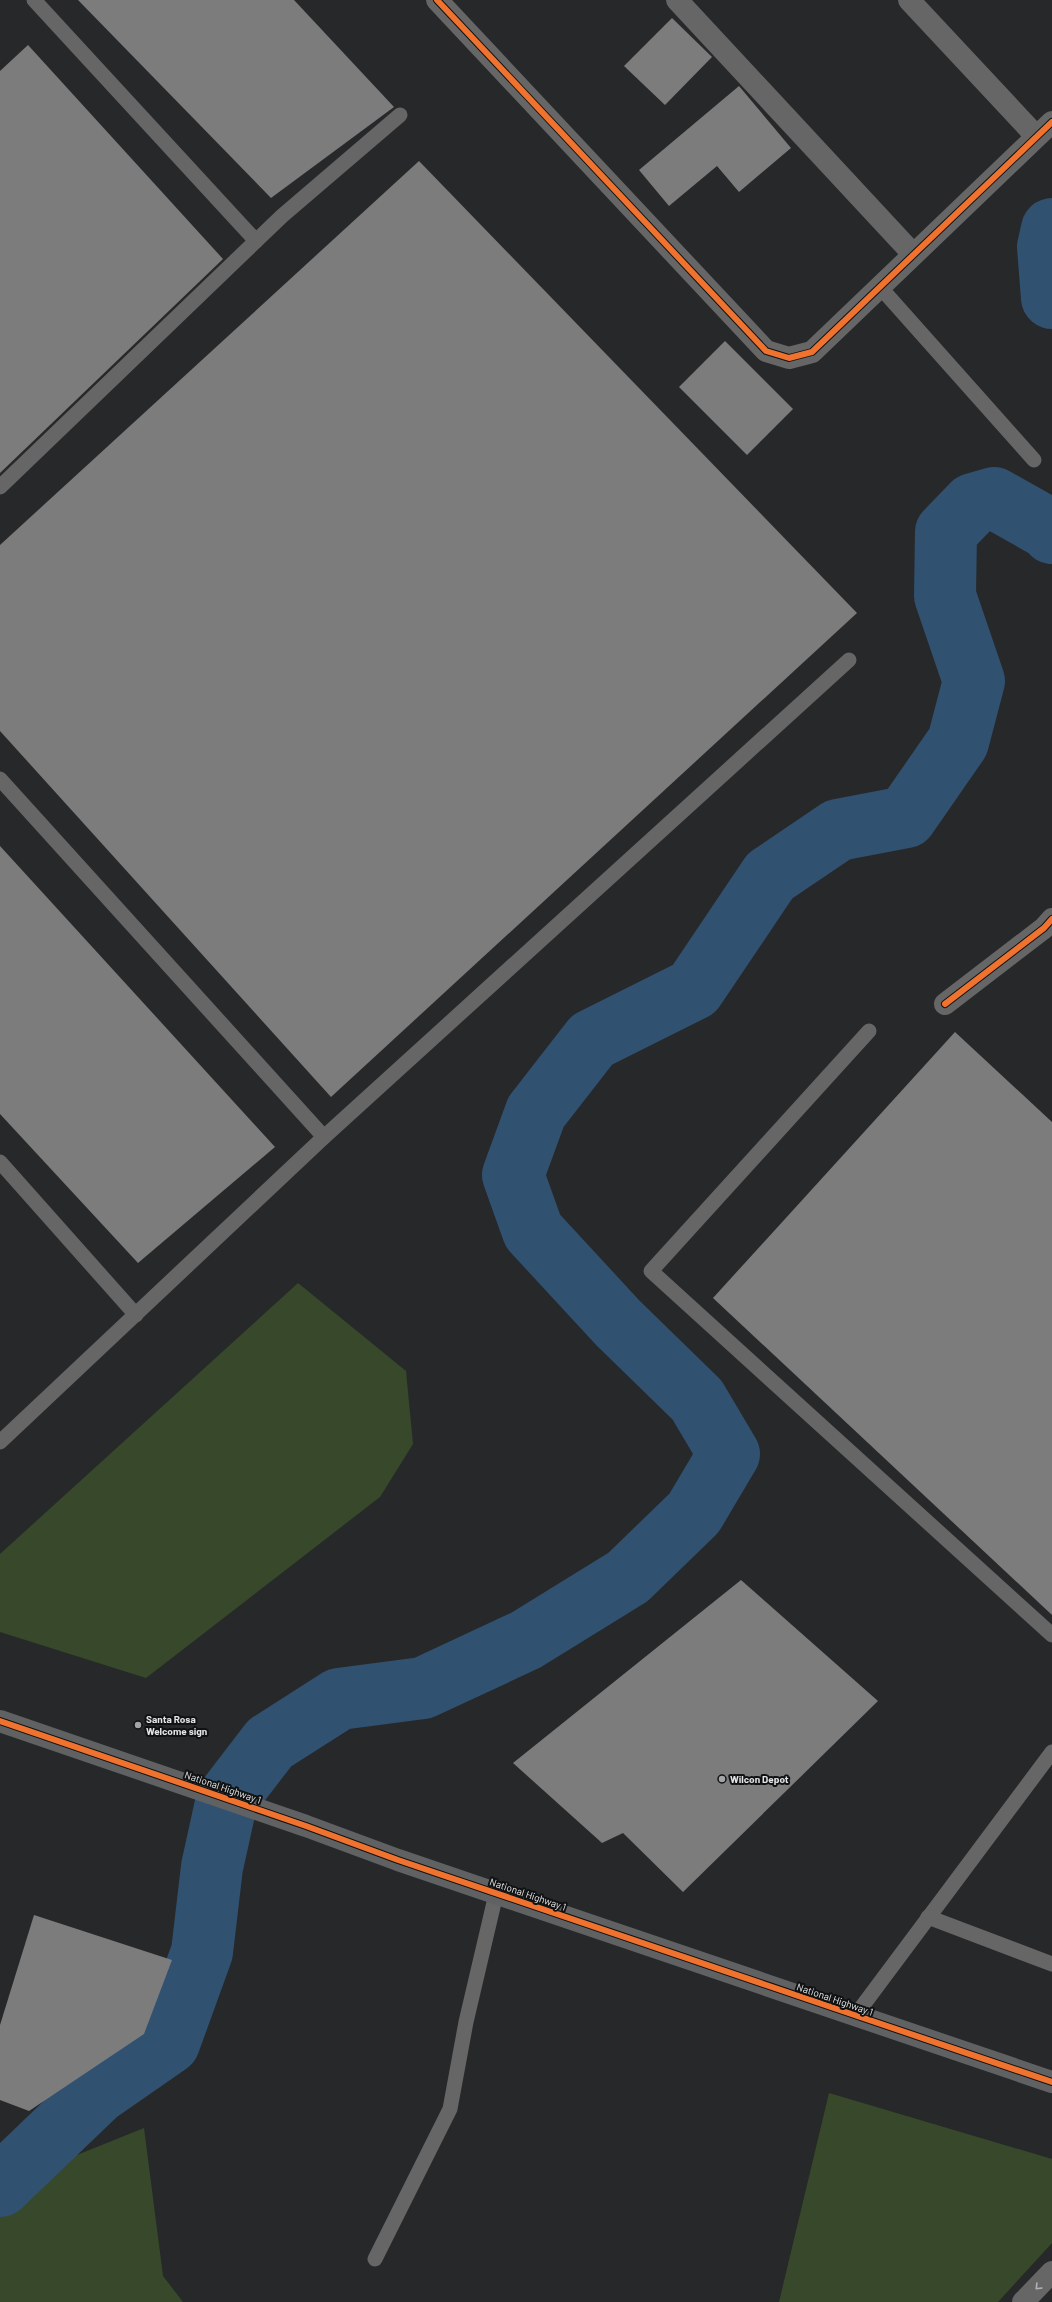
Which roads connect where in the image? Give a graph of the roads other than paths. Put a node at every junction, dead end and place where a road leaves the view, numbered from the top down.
1 (34, 0) edge
2 (437, 0) edge
3 (677, 0) edge
4 (909, 0) edge
5 (400, 116) dead end
6 (1044, 129) edge
7 (256, 241) junction
8 (913, 254) junction
9 (880, 287) junction
10 (1034, 460) dead end
11 (0, 487) edge
12 (849, 660) dead end
13 (0, 779) edge
14 (1049, 928) edge
15 (945, 1004) dead end
16 (869, 1031) dead end
17 (324, 1137) junction
18 (0, 1162) edge
19 (136, 1315) junction
20 (0, 1442) edge
21 (1052, 1635) edge
22 (0, 1721) edge
23 (1052, 1752) edge
24 (496, 1894) junction
25 (928, 1917) junction
26 (1052, 1964) edge
27 (855, 2016) junction
28 (1052, 2082) edge
29 (375, 2259) dead end
30 (1052, 2272) edge
31 (1023, 2302) edge

1 - 7 lane
2 - 9 street
3 - 8 street
4 - 6 street
5 - 7 lane
6 - 8 street
7 - 11 lane
8 - 9 street
9 - 10 lane
12 - 17 lane
13 - 17 lane
14 - 15 street
16 - 21 lane
17 - 19 lane
18 - 19 lane
19 - 20 lane
22 - 24 highway, National Highway 1
23 - 25 lane
24 - 27 highway, National Highway 1
24 - 29 lane
25 - 26 lane
25 - 27 lane
27 - 28 highway, National Highway 1
30 -> 31 street

